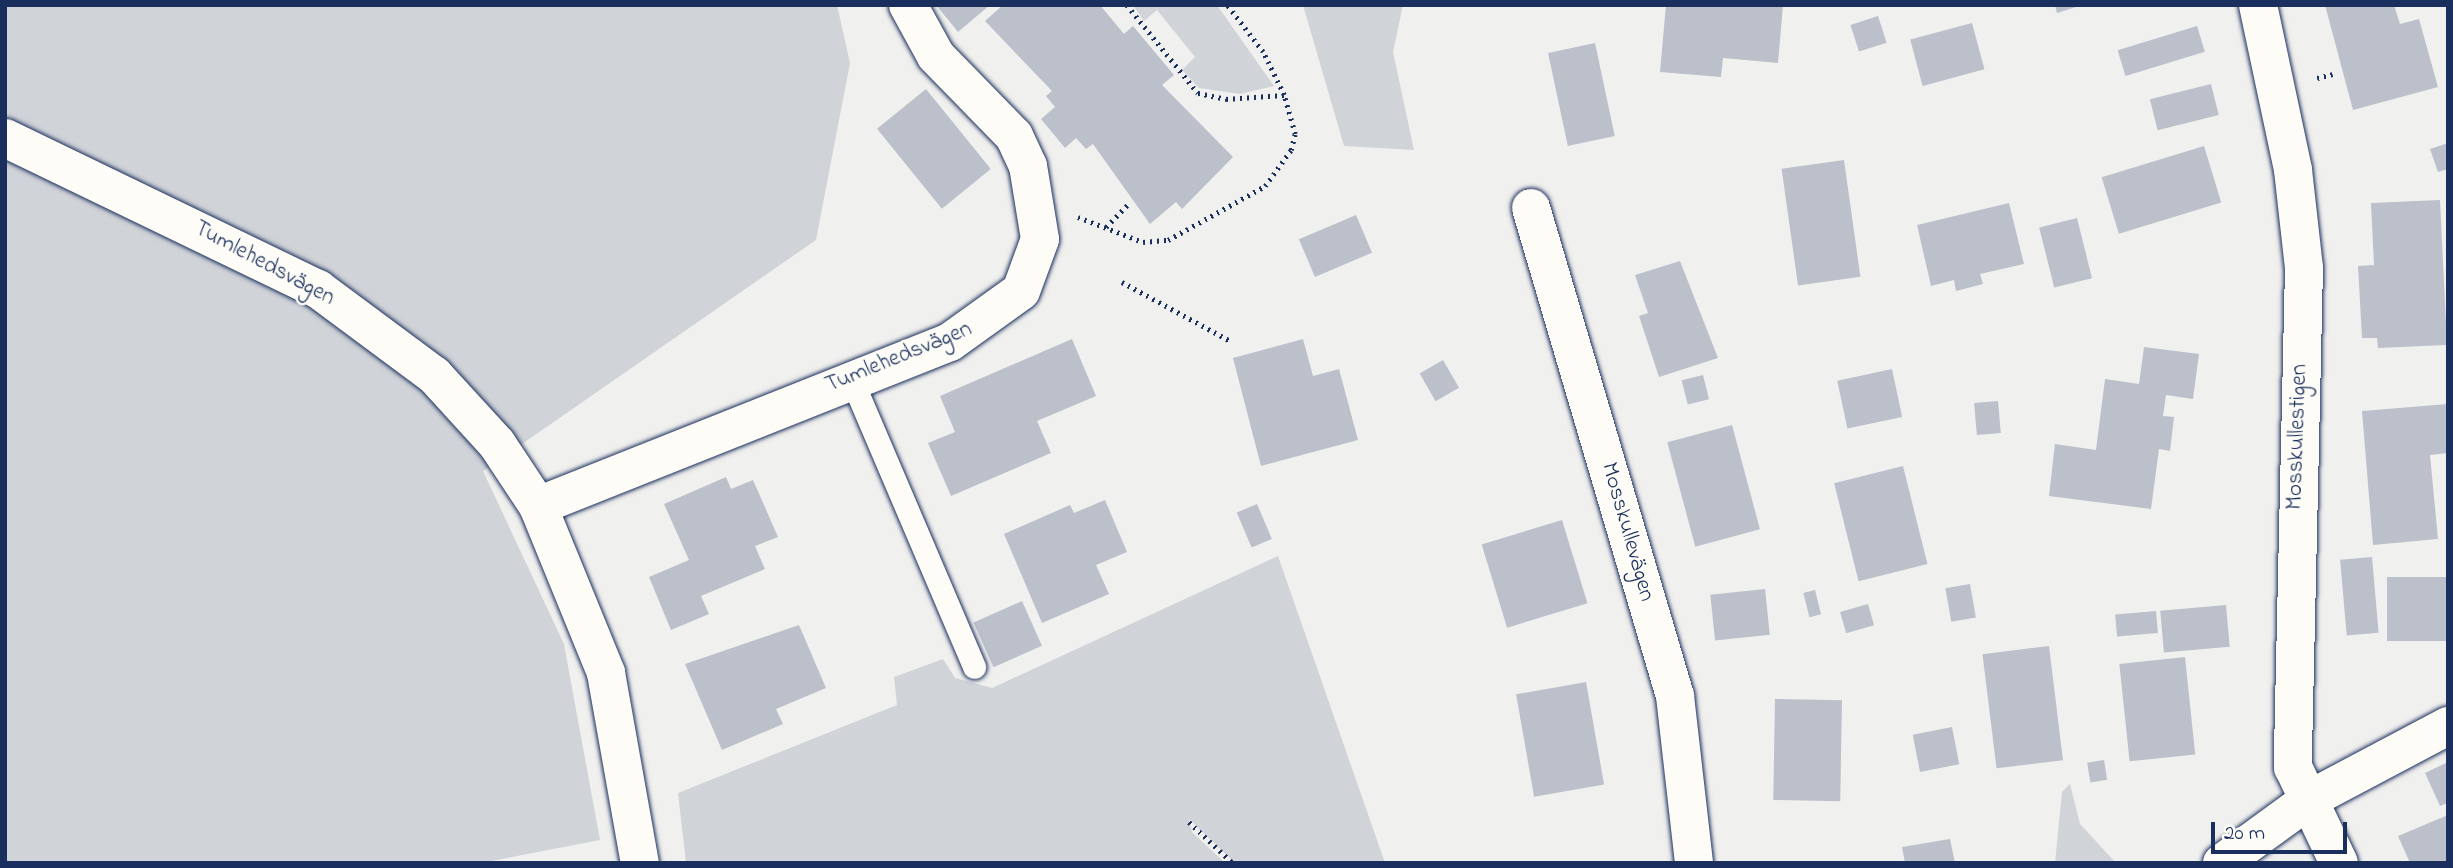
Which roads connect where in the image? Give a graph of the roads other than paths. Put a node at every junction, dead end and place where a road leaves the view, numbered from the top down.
1 (908, 5) edge
2 (2258, 5) edge
3 (5, 138) edge
4 (1531, 208) dead end
5 (850, 378) junction
6 (538, 506) junction
7 (974, 667) dead end
8 (2448, 726) edge
9 (2310, 799) junction
10 (640, 863) edge
11 (1694, 863) edge
12 (2222, 863) edge
13 (2339, 863) edge

1 - 5 street, Tumlehedsvägen
2 - 9 street, Mosskullestigen
3 - 6 street, Tumlehedsvägen
4 - 11 street, Mosskullevägen
5 - 6 street, Tumlehedsvägen
5 - 7 lane
6 - 10 street, Tumlehedsvägen
8 - 9 street
9 - 12 street
9 - 13 street, Mosskullestigen

